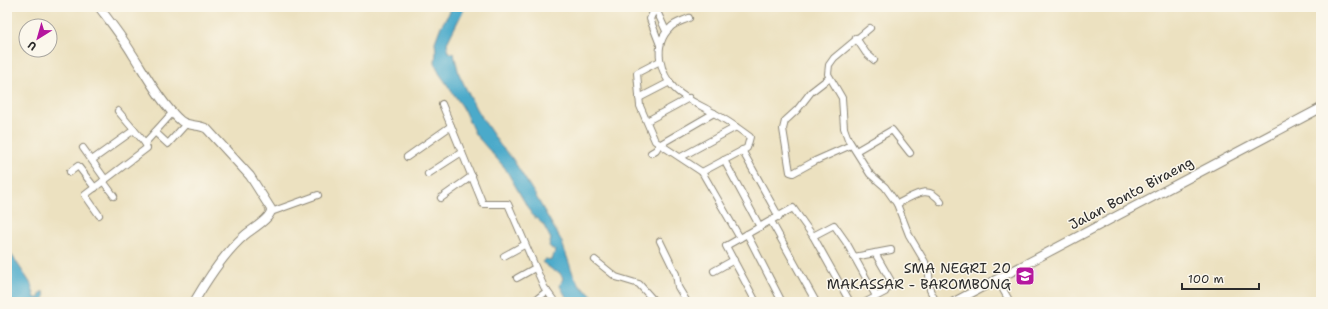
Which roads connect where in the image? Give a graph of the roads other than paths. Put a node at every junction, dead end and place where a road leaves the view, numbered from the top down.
1 (99, 7) edge
2 (655, 8) edge
3 (688, 18) dead end
4 (870, 28) dead end
5 (666, 32) junction
6 (856, 38) junction
7 (660, 45) junction
8 (874, 60) dead end
9 (660, 61) junction
10 (829, 78) junction
11 (670, 82) junction
12 (639, 98) junction
13 (689, 98) junction
14 (442, 104) dead end
15 (1321, 108) edge
16 (118, 111) dead end
17 (173, 112) junction
18 (714, 113) junction
19 (647, 121) junction
20 (186, 124) junction
21 (451, 126) junction
22 (736, 127) junction
23 (134, 130) junction
24 (155, 132) junction
25 (145, 143) junction
26 (659, 145) junction
27 (852, 145) junction
28 (84, 148) dead end
29 (742, 150) junction
30 (856, 151) junction
31 (462, 152) junction
32 (650, 153) dead end
33 (910, 153) dead end
34 (407, 157) dead end
35 (681, 157) junction
36 (92, 160) junction
37 (724, 160) junction
38 (70, 172) dead end
39 (702, 172) junction
40 (428, 174) dead end
41 (472, 176) junction
42 (104, 180) junction
43 (94, 188) junction
44 (318, 195) dead end
45 (114, 196) dead end
46 (441, 198) dead end
47 (940, 202) dead end
48 (897, 204) junction
49 (271, 212) junction
50 (99, 215) dead end
51 (779, 217) junction
52 (771, 221) junction
53 (760, 227) junction
54 (746, 234) junction
55 (813, 236) junction
56 (740, 238) junction
57 (660, 241) dead end
58 (524, 245) junction
59 (891, 250) dead end
60 (875, 253) junction
61 (504, 256) dead end
62 (854, 257) junction
63 (595, 260) dead end
64 (734, 260) junction
65 (535, 268) junction
66 (714, 271) dead end
67 (517, 278) dead end
68 (997, 279) junction
69 (547, 291) junction
70 (876, 296) junction
71 (194, 302) edge
72 (533, 302) edge
73 (555, 302) edge
74 (655, 302) edge
75 (687, 302) edge
76 (756, 302) edge
77 (782, 302) edge
78 (816, 302) edge
79 (850, 302) edge
80 (866, 302) edge
81 (936, 302) edge
82 (954, 302) edge
83 (1010, 302) edge

1 - 17 street
2 - 5 street
2 - 7 street
3 - 5 street
4 - 6 street
5 - 7 street
6 - 8 street
6 - 10 street
7 - 9 street
9 - 11 street
9 - 12 street
10 - 27 street
10 - 27 street
11 - 12 street
11 - 13 street
12 - 19 street
13 - 18 street
13 - 19 street
14 - 21 street
15 - 68 street, Jalan Bonto Biraeng
16 - 23 street
17 - 20 street
17 - 24 street
18 - 22 street
18 - 26 street
19 - 26 street
20 - 24 street
20 - 49 street
21 - 31 street
21 - 34 street
22 - 29 street
22 - 35 street
23 - 25 street
23 - 36 street
24 - 25 street
25 - 42 street
26 - 32 street
26 - 35 street
27 - 30 street
28 - 36 street
29 - 37 street
29 - 51 street
30 - 33 street
30 - 48 street
31 - 40 street
31 - 41 street
35 - 39 street
36 - 42 street
37 - 39 street
37 - 53 street
38 - 43 street
39 - 56 street
41 - 46 street
41 - 58 street
42 - 43 street
42 - 45 street
43 - 50 street
44 - 49 street
47 - 48 street
48 - 81 street
49 - 71 street
51 - 52 street
51 - 55 street
52 - 53 street
52 - 78 street
53 - 54 street
54 - 56 street
54 - 77 street
55 - 62 street
55 - 79 street
56 - 64 street
57 - 75 street
58 - 61 street
58 - 65 street
59 - 60 street
60 - 62 street
60 - 70 street
62 - 70 street
63 - 74 street
64 - 66 street
64 - 76 street
65 - 67 street
65 - 69 street
68 - 82 street, Jalan Bonto Biraeng
68 - 83 street
69 - 72 street
69 - 73 street
70 - 80 street

